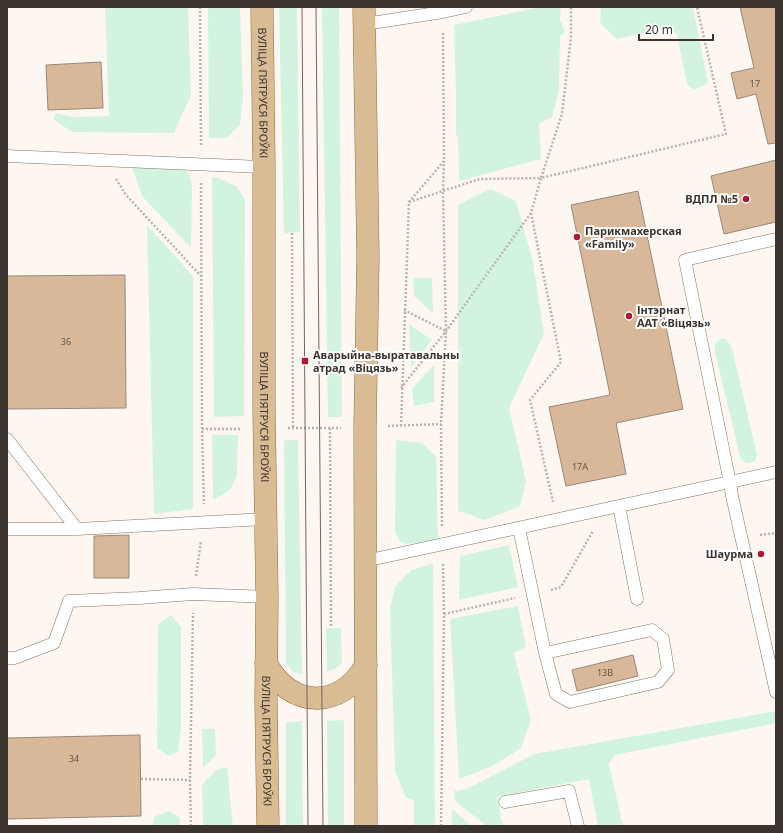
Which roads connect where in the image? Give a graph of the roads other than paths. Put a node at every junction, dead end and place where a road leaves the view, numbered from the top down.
1 (262, 7) edge
2 (466, 7) edge
3 (364, 16) edge
4 (7, 156) edge
5 (264, 167) junction
6 (776, 239) edge
7 (8, 441) edge
8 (776, 472) edge
9 (730, 483) junction
10 (619, 506) junction
11 (264, 519) junction
12 (519, 528) junction
13 (7, 529) edge
14 (77, 529) junction
15 (365, 561) junction
16 (267, 597) junction
17 (637, 598) dead end
18 (545, 653) junction
19 (7, 658) edge
20 (266, 663) junction
21 (366, 665) junction
22 (776, 692) edge
23 (505, 802) dead end
24 (268, 826) edge
25 (366, 826) edge
26 (578, 826) edge

1 - 5 main road, ВУЛІЦА ПЯТРУСЯ БРОЎКІ
2 - 3 lane
3 - 15 main road
4 - 5 lane
5 - 11 main road, ВУЛІЦА ПЯТРУСЯ БРОЎКІ
6 - 9 lane
7 - 14 lane
8 - 9 lane
9 - 10 lane
9 - 22 lane
10 - 12 lane
10 - 17 lane
11 - 14 lane
11 - 16 main road, ВУЛІЦА ПЯТРУСЯ БРОЎКІ
12 - 15 lane
12 - 18 lane
13 - 14 lane
15 - 21 main road
16 - 19 lane
16 - 20 main road, ВУЛІЦА ПЯТРУСЯ БРОЎКІ
18 - 18 lane
20 - 21 main road
20 - 24 main road, ВУЛІЦА ПЯТРУСЯ БРОЎКІ
21 - 25 main road
23 - 26 lane

